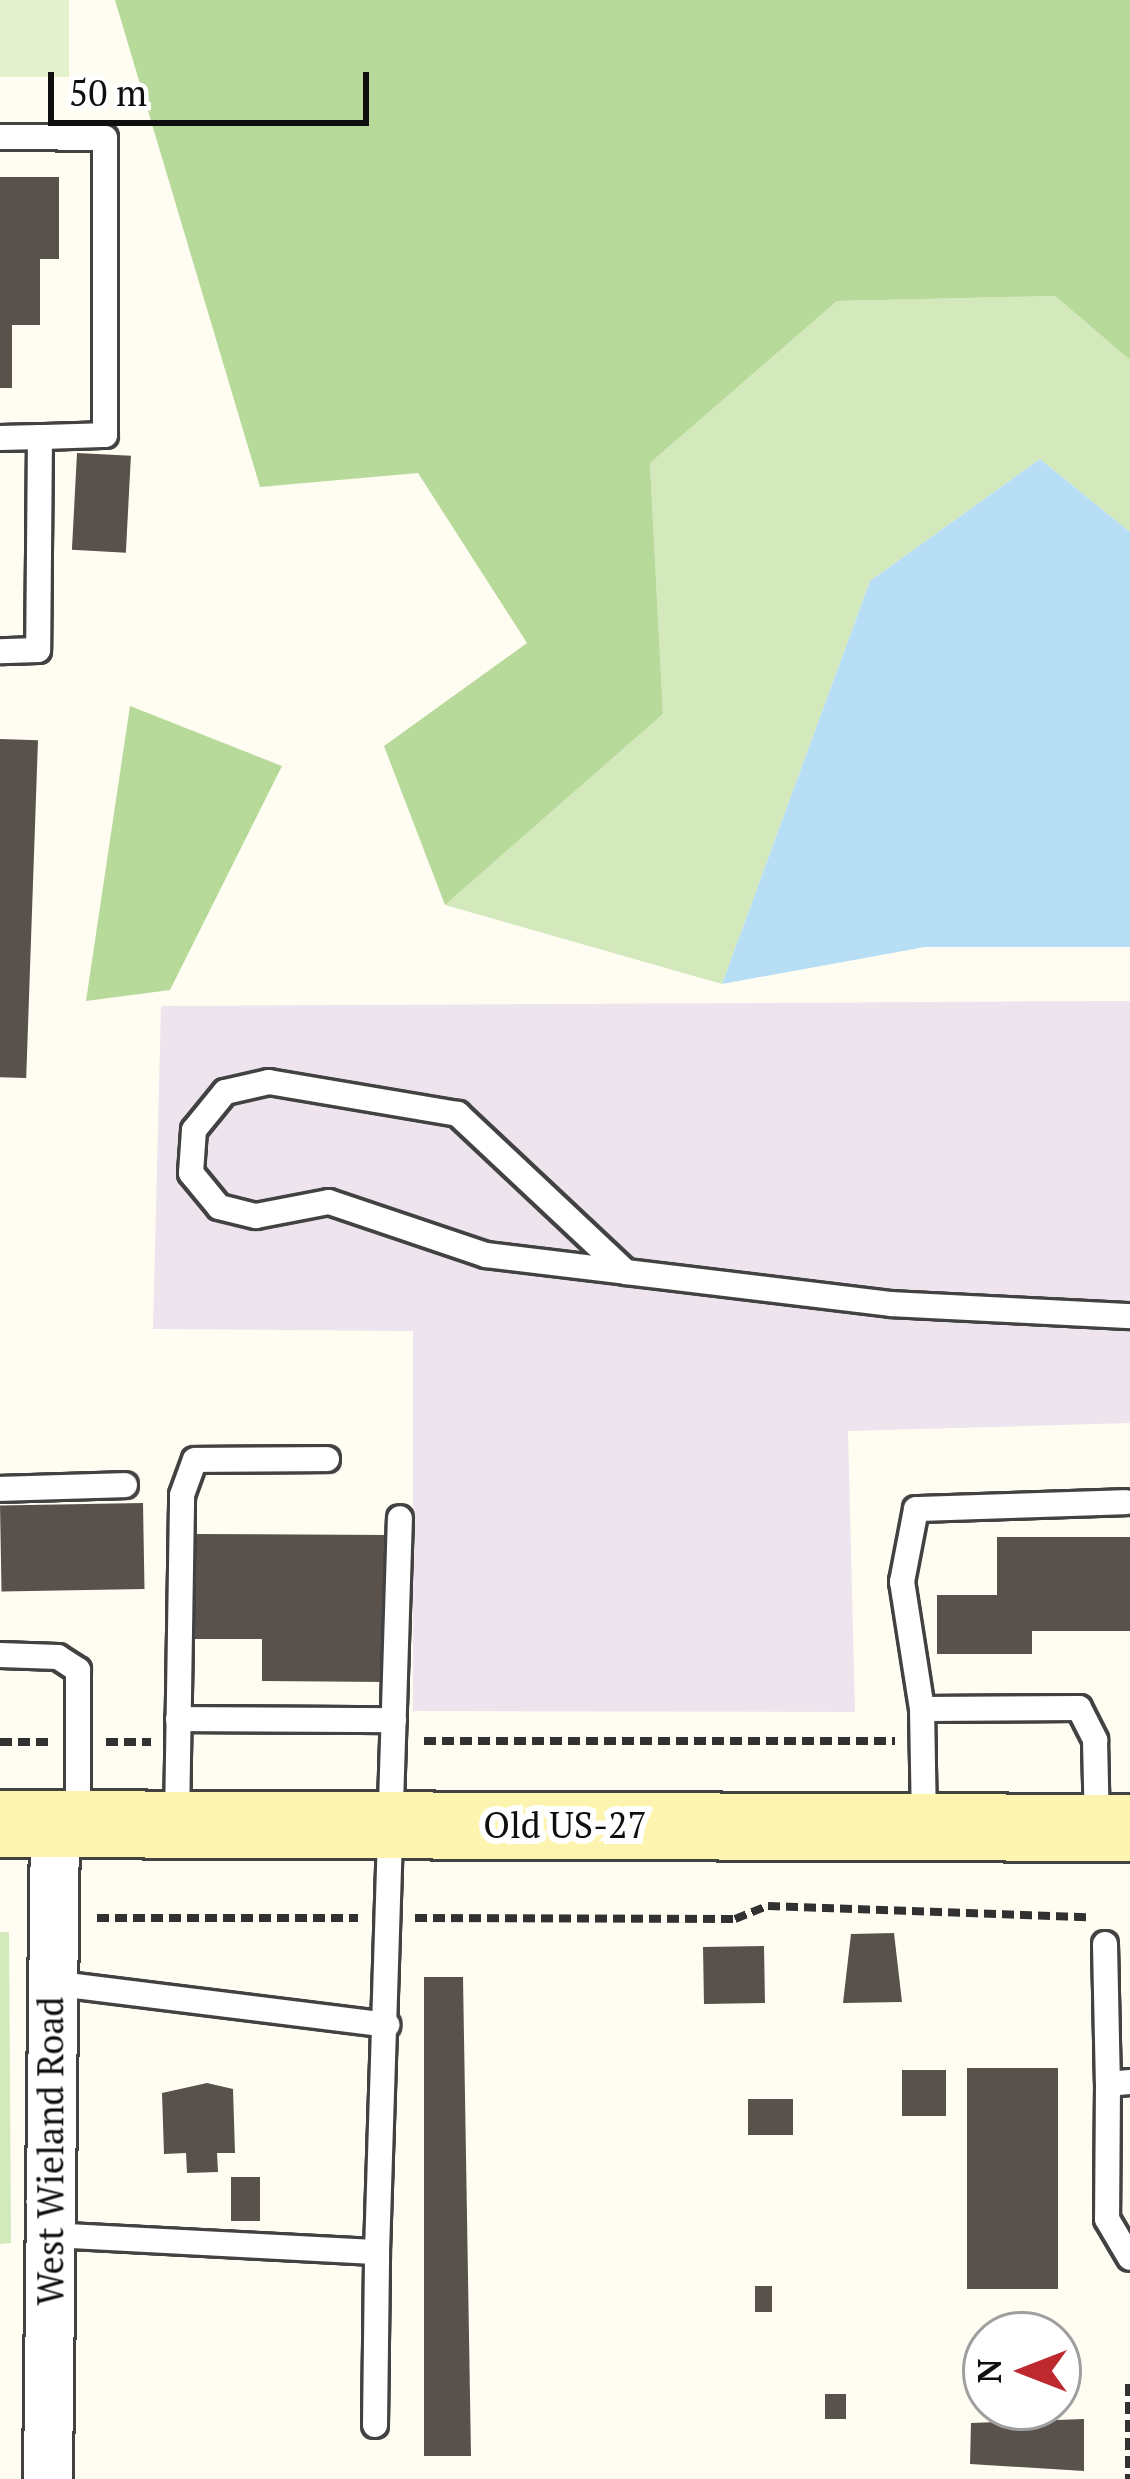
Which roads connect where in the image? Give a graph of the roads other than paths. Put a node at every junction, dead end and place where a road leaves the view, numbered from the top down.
1 (0, 137) edge
2 (40, 437) junction
3 (0, 438) edge
4 (0, 650) edge
5 (626, 1271) junction
6 (1130, 1316) edge
7 (327, 1459) dead end
8 (125, 1486) dead end
9 (0, 1489) edge
10 (1126, 1502) dead end
11 (400, 1517) dead end
12 (0, 1655) edge
13 (922, 1709) junction
14 (178, 1731) junction
15 (393, 1731) junction
16 (44, 1824) edge
17 (177, 1824) junction
18 (391, 1825) junction
19 (925, 1827) junction
20 (1114, 1828) edge
21 (1105, 1944) dead end
22 (51, 1983) junction
23 (386, 2025) junction
24 (1119, 2083) edge
25 (50, 2236) junction
26 (377, 2252) junction
27 (1130, 2258) edge
28 (375, 2425) dead end
29 (48, 2479) edge

1 - 2 lane
2 - 3 lane
2 - 4 lane
5 - 5 lane
5 - 6 lane
7 - 14 lane
8 - 9 lane
10 - 13 lane
11 - 15 lane
12 - 16 lane
13 - 19 lane
13 - 20 lane
14 - 15 lane
14 - 17 lane
15 - 18 lane
16 - 17 main road, Old US-27
16 - 22 street, West Wieland Road
17 - 18 main road, Old US-27
18 - 19 main road, Old US-27
18 - 23 lane
19 - 20 main road, Old US-27
21 - 24 lane
22 - 23 lane
22 - 25 street, West Wieland Road
23 - 26 lane
24 - 27 lane
25 - 26 lane
25 - 29 street, West Wieland Road
26 - 28 lane

